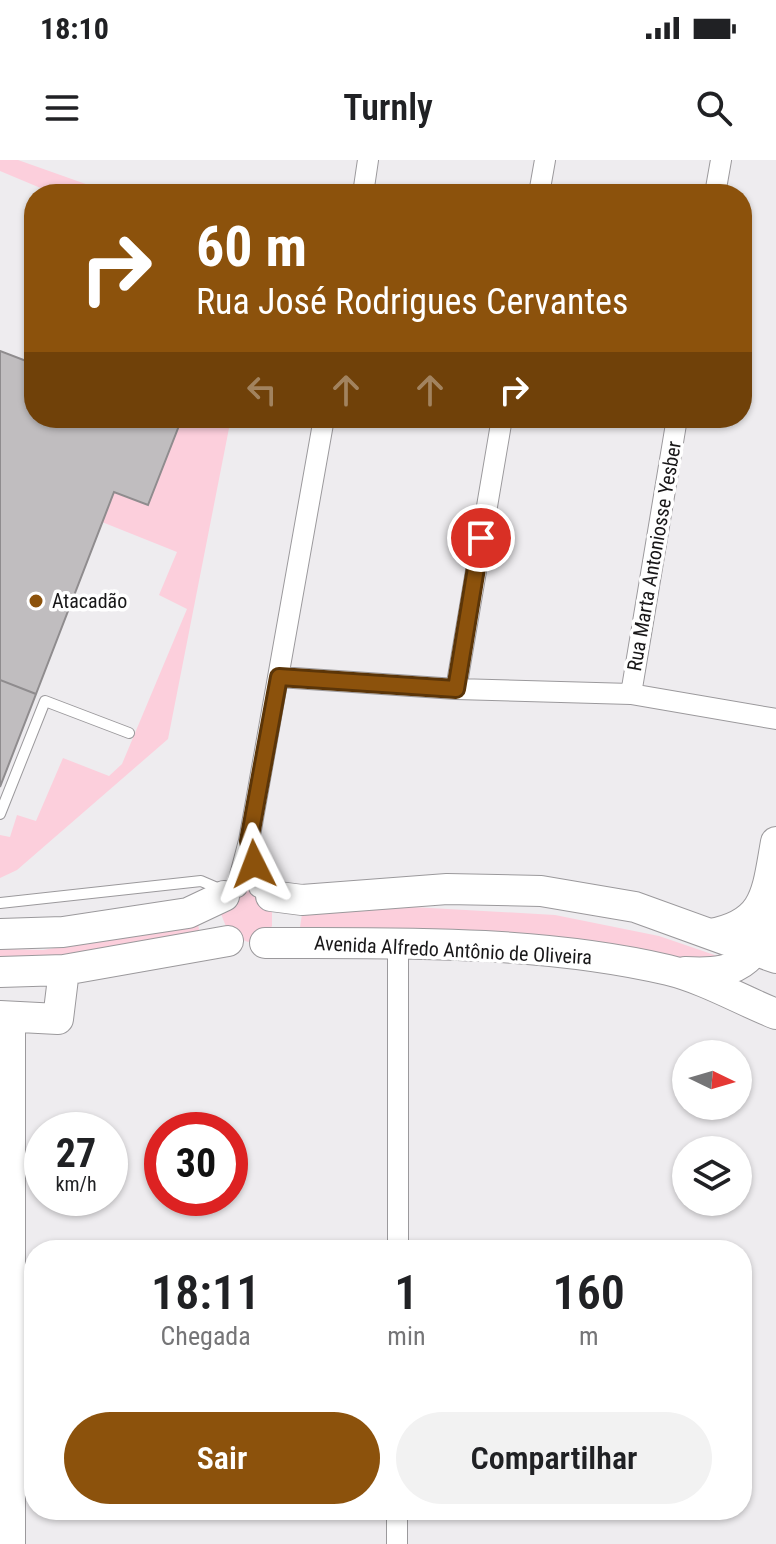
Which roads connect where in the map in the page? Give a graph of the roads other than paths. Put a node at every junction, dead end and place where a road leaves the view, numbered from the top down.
1 (368, 160) edge
2 (545, 160) edge
3 (721, 160) edge
4 (364, 184) edge
5 (541, 184) edge
6 (717, 184) edge
7 (322, 428) edge
8 (500, 428) edge
9 (675, 428) edge
10 (279, 677) junction
11 (456, 689) junction
12 (631, 694) junction
13 (776, 719) edge
14 (129, 733) dead end
15 (0, 814) edge
16 (776, 842) edge
17 (244, 891) junction
18 (0, 903) edge
19 (776, 903) edge
20 (0, 934) edge
21 (710, 934) junction
22 (228, 941) junction
23 (265, 943) junction
24 (398, 943) junction
25 (766, 954) edge
26 (64, 970) junction
27 (672, 971) junction
28 (0, 972) edge
29 (776, 1014) edge
30 (5, 1017) edge
31 (398, 1240) edge
32 (397, 1520) edge
33 (10, 1544) edge
34 (397, 1544) edge

1 - 4 street
2 - 5 street
3 - 6 street
7 - 10 street
8 - 11 street
9 - 12 street, Rua Marta Antoniosse Yesber
10 - 11 street
10 - 17 street
11 - 12 street
12 - 13 street
14 - 15 lane
16 - 21 main road
17 - 18 lane
17 - 20 main road
17 - 21 main road
17 - 22 main road
17 - 23 main road
19 - 25 main road
21 - 25 main road
22 - 23 main road
22 - 26 main road
23 - 24 main road, Avenida Alfredo Antônio de Oliveira
24 - 27 main road, Avenida Alfredo Antônio de Oliveira
24 - 31 street
25 - 27 main road
26 - 28 main road
26 - 30 main road
27 - 29 main road, Avenida Alfredo Antônio de Oliveira
30 - 33 main road
32 - 34 street

